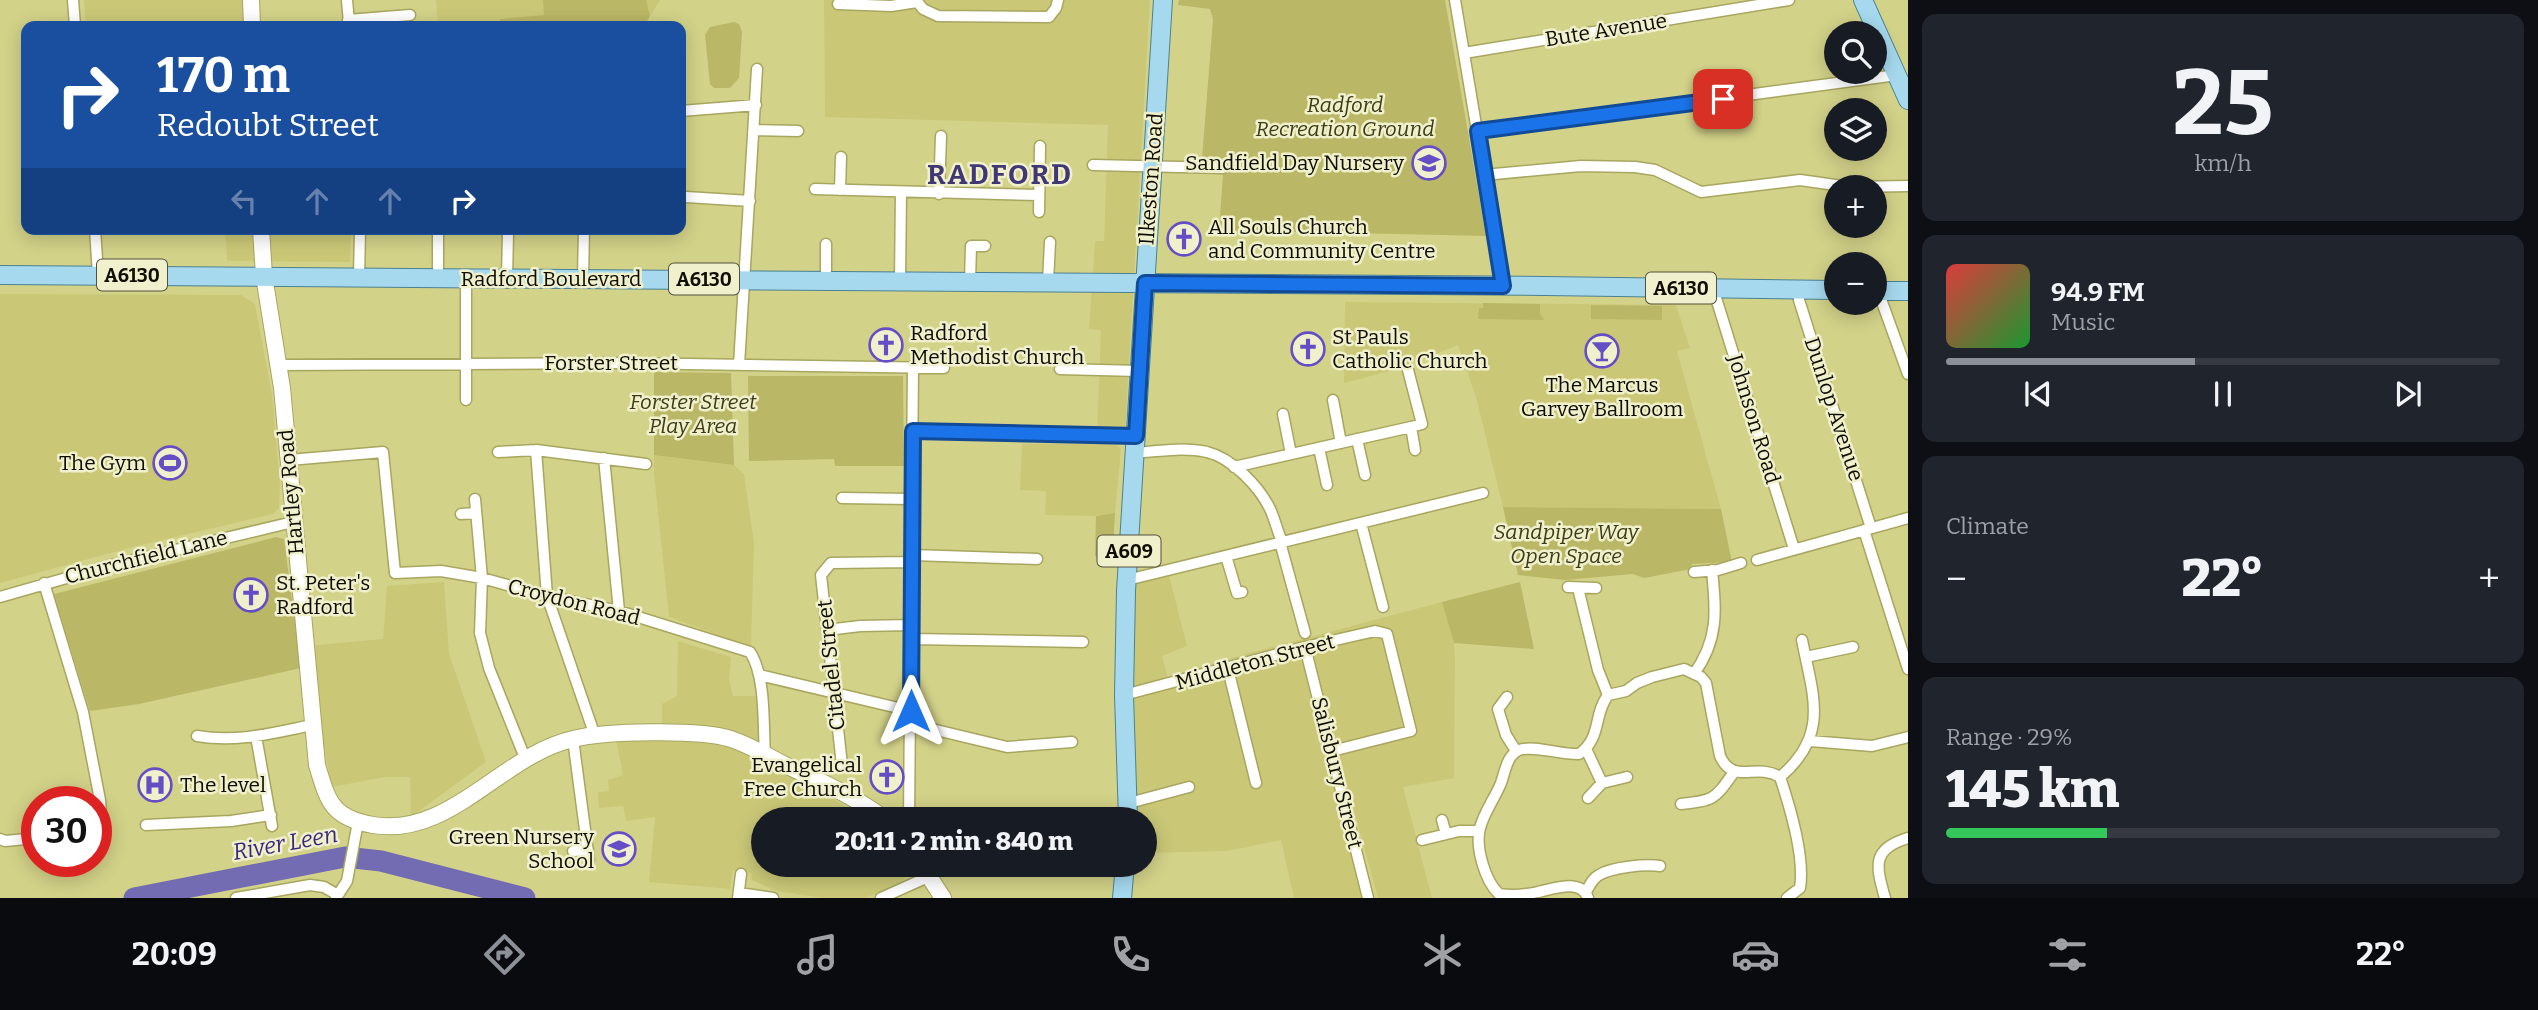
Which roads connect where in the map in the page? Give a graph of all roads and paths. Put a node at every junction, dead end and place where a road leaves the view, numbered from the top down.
1 (73, 0) edge
2 (251, 0) edge
3 (347, 0) edge
4 (1058, 0) edge
5 (1163, 0) edge
6 (1455, 0) edge
7 (1789, 0) edge
8 (1863, 0) edge
9 (916, 1) edge
10 (838, 4) dead end
11 (410, 15) dead end
12 (75, 21) edge
13 (252, 21) edge
14 (349, 21) edge
15 (398, 21) edge
16 (1464, 53) junction
17 (757, 69) dead end
18 (1897, 75) junction
19 (1908, 100) edge
20 (756, 104) junction
21 (686, 111) edge
22 (755, 130) junction
23 (798, 131) dead end
24 (1478, 131) junction
25 (937, 143) dead end
26 (1040, 146) dead end
27 (841, 157) dead end
28 (1093, 165) dead end
29 (1152, 166) junction
30 (1223, 169) dead end
31 (1484, 175) junction
32 (1824, 183) edge
33 (699, 185) dead end
34 (1887, 186) edge
35 (1908, 186) edge
36 (815, 189) dead end
37 (840, 190) junction
38 (901, 193) junction
39 (939, 194) junction
40 (1039, 195) junction
41 (750, 201) junction
42 (1039, 212) dead end
43 (95, 235) edge
44 (261, 235) edge
45 (360, 235) edge
46 (438, 235) edge
47 (508, 235) edge
48 (584, 235) edge
49 (1050, 242) dead end
50 (826, 244) dead end
51 (985, 246) dead end
52 (0, 275) edge
53 (98, 275) junction
54 (264, 276) junction
55 (359, 278) junction
56 (438, 278) junction
57 (466, 278) junction
58 (506, 278) junction
59 (583, 278) junction
60 (744, 280) junction
61 (826, 281) junction
62 (900, 281) junction
63 (970, 281) junction
64 (1048, 282) junction
65 (1145, 283) junction
66 (1503, 286) junction
67 (1715, 289) junction
68 (1799, 290) junction
69 (1824, 290) edge
70 (1887, 291) edge
71 (1908, 291) edge
72 (1885, 315) edge
73 (466, 362) junction
74 (278, 365) junction
75 (739, 365) junction
76 (913, 366) junction
77 (944, 368) dead end
78 (1060, 369) dead end
79 (1088, 369) junction
80 (1408, 370) dead end
81 (1139, 371) junction
82 (1908, 374) edge
83 (1088, 382) dead end
84 (466, 400) dead end
85 (1333, 400) dead end
86 (1283, 414) dead end
87 (1411, 427) junction
88 (913, 431) junction
89 (1357, 439) junction
90 (1341, 443) junction
91 (1135, 445) junction
92 (1319, 448) junction
93 (536, 450) junction
94 (1415, 450) dead end
95 (498, 452) dead end
96 (1291, 454) junction
97 (604, 458) junction
98 (289, 460) junction
99 (646, 464) dead end
100 (1234, 467) junction
101 (1365, 475) dead end
102 (1327, 485) dead end
103 (1483, 493) dead end
104 (842, 498) dead end
105 (475, 499) dead end
106 (912, 499) junction
107 (476, 513) junction
108 (461, 514) dead end
109 (1908, 517) edge
110 (293, 522) junction
111 (1361, 523) junction
112 (1868, 529) junction
113 (1281, 542) junction
114 (1794, 549) junction
115 (1226, 556) junction
116 (912, 559) junction
117 (1037, 559) dead end
118 (1756, 560) dead end
119 (1741, 563) dead end
120 (1712, 570) junction
121 (1694, 572) dead end
122 (482, 578) junction
123 (1127, 580) junction
124 (44, 583) junction
125 (1596, 589) dead end
126 (1239, 592) dead end
127 (547, 596) junction
128 (0, 597) edge
129 (1383, 607) dead end
130 (619, 611) junction
131 (911, 625) junction
132 (827, 630) junction
133 (1305, 633) dead end
134 (911, 639) junction
135 (1802, 640) dead end
136 (1305, 647) junction
137 (1853, 647) dead end
138 (1083, 655) dead end
139 (1806, 657) junction
140 (1228, 668) junction
141 (1908, 669) edge
142 (1694, 674) junction
143 (759, 675) junction
144 (835, 694) junction
145 (1124, 695) junction
146 (1608, 695) junction
147 (1507, 696) dead end
148 (1485, 707) dead end
149 (1498, 709) junction
150 (911, 711) junction
151 (911, 724) junction
152 (312, 725) junction
153 (197, 736) dead end
154 (256, 736) junction
155 (595, 736) junction
156 (1908, 737) edge
157 (216, 739) junction
158 (573, 739) junction
159 (1810, 741) junction
160 (1893, 741) junction
161 (1072, 742) dead end
162 (1586, 749) junction
163 (1332, 751) junction
164 (1516, 751) junction
165 (212, 752) dead end
166 (765, 755) junction
167 (1897, 755) dead end
168 (525, 758) junction
169 (842, 765) dead end
170 (1734, 772) junction
171 (1780, 777) junction
172 (1627, 778) dead end
173 (1256, 783) dead end
174 (1602, 783) junction
175 (97, 786) edge
176 (1189, 787) dead end
177 (1588, 799) dead end
178 (1708, 801) junction
179 (1681, 804) dead end
180 (868, 807) edge
181 (909, 807) edge
182 (1129, 807) edge
183 (1139, 807) edge
184 (225, 809) dead end
185 (1711, 814) dead end
186 (1442, 820) dead end
187 (227, 821) junction
188 (358, 822) junction
189 (146, 825) dead end
190 (1479, 831) junction
191 (1446, 834) junction
192 (0, 839) edge
193 (21, 840) edge
194 (1422, 840) dead end
195 (1907, 841) edge
196 (573, 851) dead end
197 (1660, 866) dead end
198 (741, 874) dead end
199 (914, 877) edge
200 (931, 877) edge
201 (1124, 877) edge
202 (739, 895) edge
203 (1587, 895) edge
204 (337, 896) edge
205 (1498, 896) edge
206 (236, 898) edge
207 (773, 898) edge
208 (881, 898) edge
209 (943, 898) edge
210 (1122, 898) edge
211 (1368, 898) edge
212 (1787, 898) edge
213 (1885, 898) edge

1 - 12 street
2 - 13 street
3 - 14 street
4 - 9 street
5 - 29 main road, Ilkeston Road / A609
6 - 16 street
7 - 16 street, Bute Avenue
8 - 18 main road
9 - 10 street
11 - 15 street
16 - 24 street
17 - 20 street
18 - 19 main road
18 - 24 street
20 - 21 street
20 - 22 street
22 - 23 street
22 - 41 street
24 - 31 street
25 - 39 street
26 - 40 street
27 - 37 street
28 - 29 street
29 - 30 street
29 - 65 main road, Ilkeston Road / A609
31 - 32 street
31 - 66 street
33 - 41 street
34 - 35 street
36 - 37 street
37 - 38 street
38 - 39 street
38 - 62 street
39 - 40 street
40 - 42 street
41 - 60 street
43 - 53 street
44 - 54 street, Hartley Road
45 - 55 street
46 - 56 street
47 - 58 street
48 - 59 street
49 - 64 street
50 - 61 street
51 - 63 street
52 - 53 main road, Radford Boulevard / A6130
53 - 54 main road, Radford Boulevard / A6130
54 - 55 main road, Radford Boulevard / A6130
54 - 74 street, Hartley Road
55 - 56 main road, Radford Boulevard / A6130
56 - 57 main road, Radford Boulevard / A6130
57 - 58 main road, Radford Boulevard / A6130
57 - 73 street
58 - 59 main road, Radford Boulevard / A6130
59 - 60 main road, Radford Boulevard / A6130
60 - 61 main road, Radford Boulevard / A6130
60 - 75 street
61 - 62 main road, Radford Boulevard / A6130
62 - 63 main road, Radford Boulevard / A6130
63 - 64 main road, Radford Boulevard / A6130
64 - 65 main road, Radford Boulevard / A6130
65 - 66 main road, A6130
65 - 81 main road, Ilkeston Road / A609
66 - 67 main road, A6130
67 - 68 main road, A6130
67 - 114 street, Johnson Road
68 - 69 main road, A6130
68 - 112 street, Dunlop Avenue
70 - 71 main road
72 - 82 street
73 - 74 street, Forster Street
73 - 75 street, Forster Street
73 - 84 street
74 - 98 street, Hartley Road
75 - 76 street, Forster Street
76 - 77 street, Forster Street
76 - 88 street
78 - 79 street
79 - 81 street
79 - 83 street
80 - 87 street
81 - 91 main road, Ilkeston Road / A609
85 - 90 street
86 - 96 street
87 - 89 street
87 - 94 street
88 - 91 street
88 - 106 street
89 - 90 street
89 - 101 street
90 - 92 street
91 - 100 street
91 - 123 main road, Ilkeston Road / A609
92 - 96 street
92 - 102 street
93 - 95 street
93 - 97 street
93 - 127 street
96 - 100 street
97 - 99 street
97 - 130 street
98 - 110 street, Hartley Road
98 - 122 street, Croydon Road
100 - 113 street
103 - 111 street
104 - 106 street
105 - 107 street
106 - 116 street
107 - 108 street
107 - 122 street
109 - 112 street
110 - 124 street, Churchfield Lane
110 - 152 street, Hartley Road
111 - 113 street
111 - 129 street
112 - 114 street
112 - 141 street, Dunlop Avenue
113 - 115 street
113 - 133 street
114 - 118 street
115 - 123 street
115 - 126 street
116 - 117 street
116 - 131 street
116 - 132 street, Citadel Street
119 - 120 street
120 - 121 street
120 - 142 street
122 - 127 street, Croydon Road
122 - 168 street
123 - 145 main road, Ilkeston Road / A609
124 - 128 street, Churchfield Lane
124 - 175 street
125 - 146 street
127 - 130 street, Croydon Road
127 - 155 street
130 - 143 street, Croydon Road
131 - 132 street
131 - 134 street
132 - 144 street, Citadel Street
134 - 138 street
134 - 150 street
135 - 139 street
136 - 140 street, Middleton Street
136 - 163 street, Salisbury Street
136 - 163 street, Middleton Street
137 - 139 street
139 - 159 street
140 - 145 street, Middleton Street
140 - 173 street
142 - 146 street
142 - 170 street
143 - 144 street
143 - 166 street
144 - 150 street
144 - 169 street, Citadel Street
145 - 182 main road, Ilkeston Road / A609
146 - 162 street
147 - 149 street
148 - 149 street
149 - 164 street
150 - 151 street
151 - 161 street
151 - 181 street
152 - 154 street
152 - 188 street, Hartley Road
153 - 157 street
154 - 157 street
154 - 187 street
155 - 158 street
155 - 166 street
156 - 160 street
157 - 165 street
158 - 168 street
158 - 196 street
159 - 160 street
159 - 171 street
160 - 167 street
162 - 164 street
162 - 174 street
163 - 211 street, Salisbury Street
164 - 190 street
166 - 180 street
168 - 188 street
170 - 171 street
170 - 178 street
171 - 212 street
172 - 174 street
174 - 177 street
176 - 183 street
178 - 179 street
178 - 185 street
184 - 187 street
186 - 191 street
187 - 189 street
188 - 204 street
190 - 191 street
190 - 205 street
191 - 194 street
192 - 193 street
195 - 213 street
197 - 203 street
198 - 202 street
199 - 208 street
200 - 209 street
201 - 210 main road
202 - 207 street
203 - 205 street
204 - 206 street

